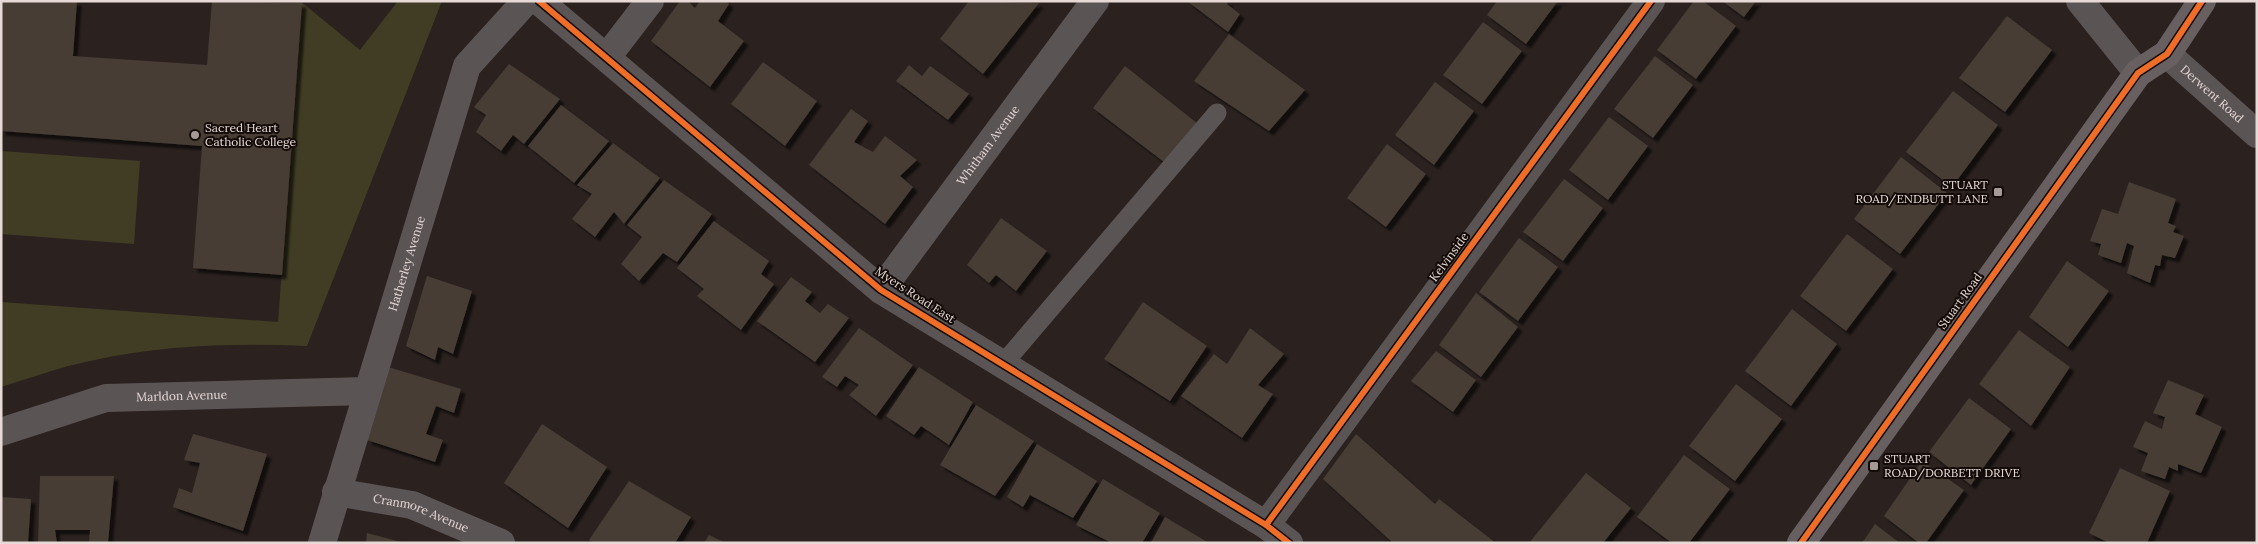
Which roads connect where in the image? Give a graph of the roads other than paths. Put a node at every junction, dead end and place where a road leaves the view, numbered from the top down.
1 (526, 1) edge
2 (539, 1) edge
3 (650, 1) edge
4 (1095, 1) edge
5 (1651, 1) edge
6 (2080, 1) edge
7 (2202, 1) edge
8 (2166, 54) junction
9 (607, 57) junction
10 (2138, 73) junction
11 (1217, 114) dead end
12 (2257, 134) edge
13 (881, 290) junction
14 (1003, 364) junction
15 (367, 392) junction
16 (1, 432) edge
17 (336, 492) junction
18 (1266, 525) junction
19 (322, 543) edge
20 (501, 543) edge
21 (1289, 543) edge
22 (1801, 543) edge

1 - 15 street, Hatherley Avenue
2 - 9 street, Myers Road East
3 - 9 street
4 - 13 street, Whitham Avenue
5 - 18 street, Kelvinside
6 - 10 street
7 - 8 street
8 - 10 street
8 - 12 street, Derwent Road
9 - 13 street, Myers Road East
10 - 22 street, Stuart Road
11 - 14 lane
13 - 14 street, Myers Road East
14 - 18 street, Myers Road East
15 - 16 street, Marldon Avenue
15 - 17 street, Hatherley Avenue
17 - 19 street, Hatherley Avenue
17 - 20 street, Cranmore Avenue
18 - 21 street, Myers Road East

